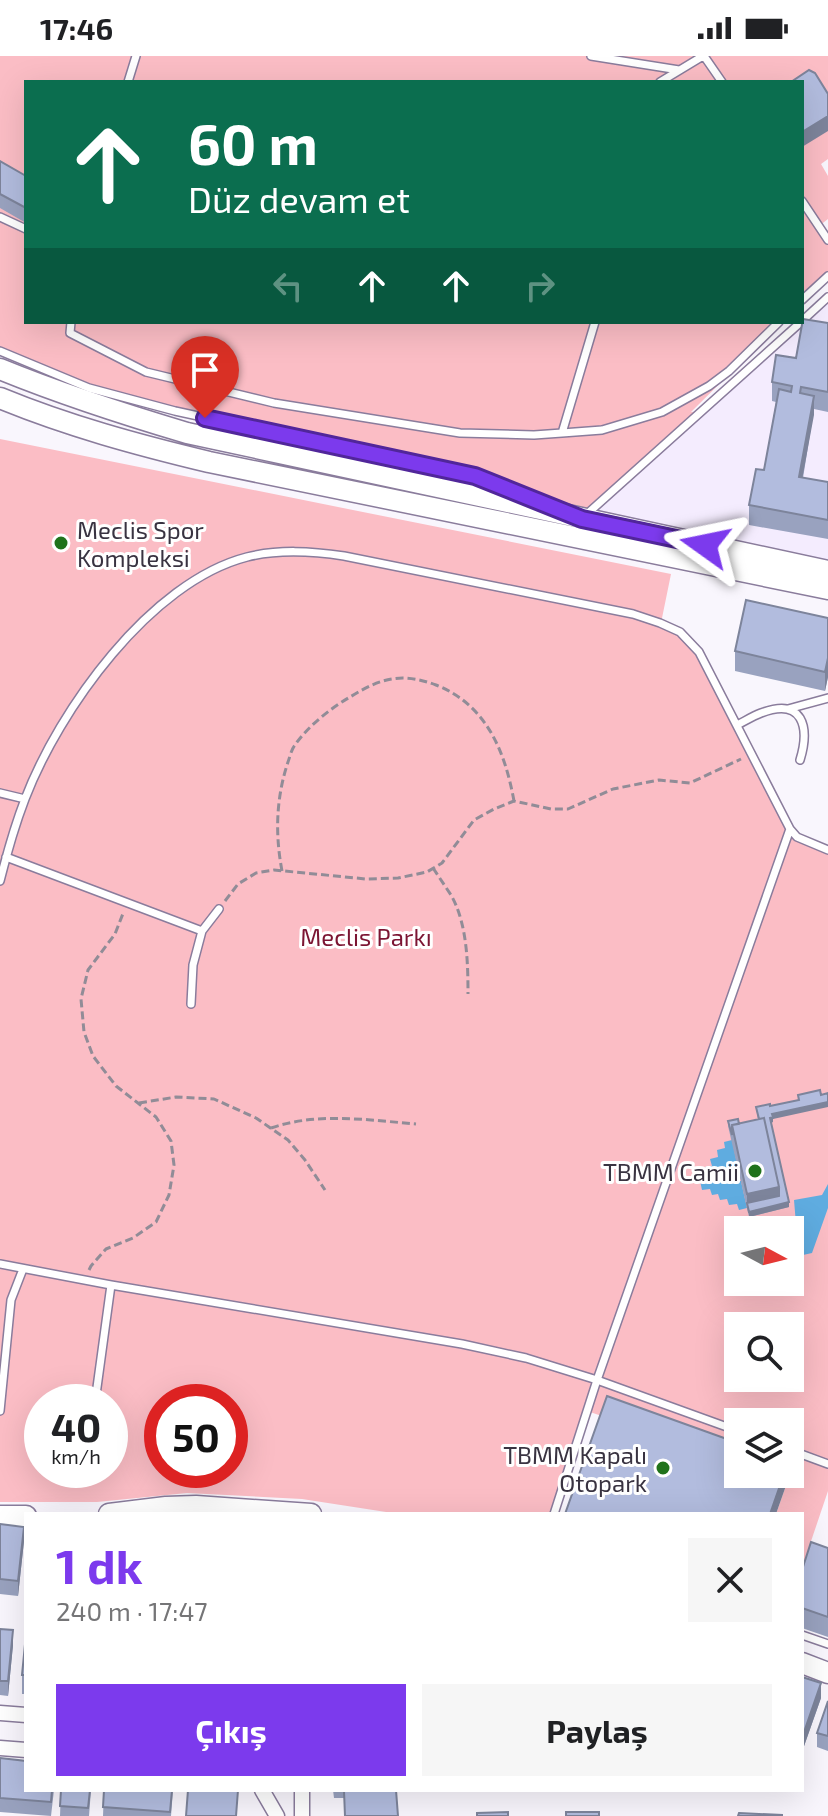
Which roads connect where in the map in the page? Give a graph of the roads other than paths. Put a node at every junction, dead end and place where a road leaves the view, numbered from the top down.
1 (136, 56) edge
2 (591, 56) edge
3 (704, 56) edge
4 (679, 70) junction
5 (129, 80) edge
6 (663, 80) edge
7 (721, 80) edge
8 (804, 204) edge
9 (0, 217) edge
10 (24, 228) edge
11 (828, 240) edge
12 (828, 276) edge
13 (828, 297) edge
14 (804, 298) edge
15 (804, 318) edge
16 (71, 324) edge
17 (594, 324) edge
18 (777, 324) edge
19 (798, 324) edge
20 (0, 351) edge
21 (0, 369) edge
22 (0, 398) edge
23 (562, 433) junction
24 (582, 519) junction
25 (828, 571) edge
26 (828, 589) edge
27 (828, 698) edge
28 (786, 710) junction
29 (737, 725) junction
30 (800, 760) dead end
31 (0, 793) edge
32 (25, 799) junction
33 (790, 829) junction
34 (828, 850) edge
35 (6, 857) junction
36 (0, 881) edge
37 (219, 909) road end
38 (202, 931) junction
39 (191, 1004) dead end
40 (0, 1264) edge
41 (23, 1269) junction
42 (111, 1285) junction
43 (1, 1379) edge
44 (597, 1380) junction
45 (97, 1384) edge
46 (0, 1411) edge
47 (724, 1426) edge
48 (804, 1455) edge
49 (828, 1464) edge
50 (125, 1512) edge
51 (277, 1512) edge
52 (555, 1512) edge
53 (0, 1516) edge
54 (24, 1516) edge
55 (804, 1636) edge
56 (828, 1644) edge
57 (804, 1664) edge
58 (828, 1673) edge
59 (0, 1713) edge
60 (24, 1715) edge
61 (0, 1748) edge
62 (24, 1750) edge
63 (263, 1792) edge
64 (302, 1792) edge
65 (277, 1816) edge
66 (302, 1816) edge

1 - 5 lane
2 - 4 lane
3 - 4 lane
3 - 7 lane
4 - 6 lane
8 - 11 lane
9 - 10 lane
12 - 14 lane
13 - 15 lane
16 - 23 lane
17 - 23 lane
18 - 23 lane
19 - 24 lane
20 - 24 lane
21 - 24 main road
22 - 26 main road
24 - 25 main road
27 - 28 lane
28 - 29 lane
28 - 30 lane
29 - 32 lane
29 - 33 lane
31 - 32 lane
32 - 35 lane
33 - 34 lane
33 - 44 lane
35 - 36 lane
35 - 38 lane
37 - 38 lane
38 - 39 lane
40 - 41 lane
41 - 42 lane
41 - 43 lane
42 - 44 lane
42 - 45 lane
43 - 46 lane
44 - 47 lane
44 - 52 lane
48 - 49 lane
50 - 51 main road
53 - 54 main road
55 - 56 lane
57 - 58 main road
59 - 60 street
61 - 62 street
63 - 65 street
64 - 66 street

